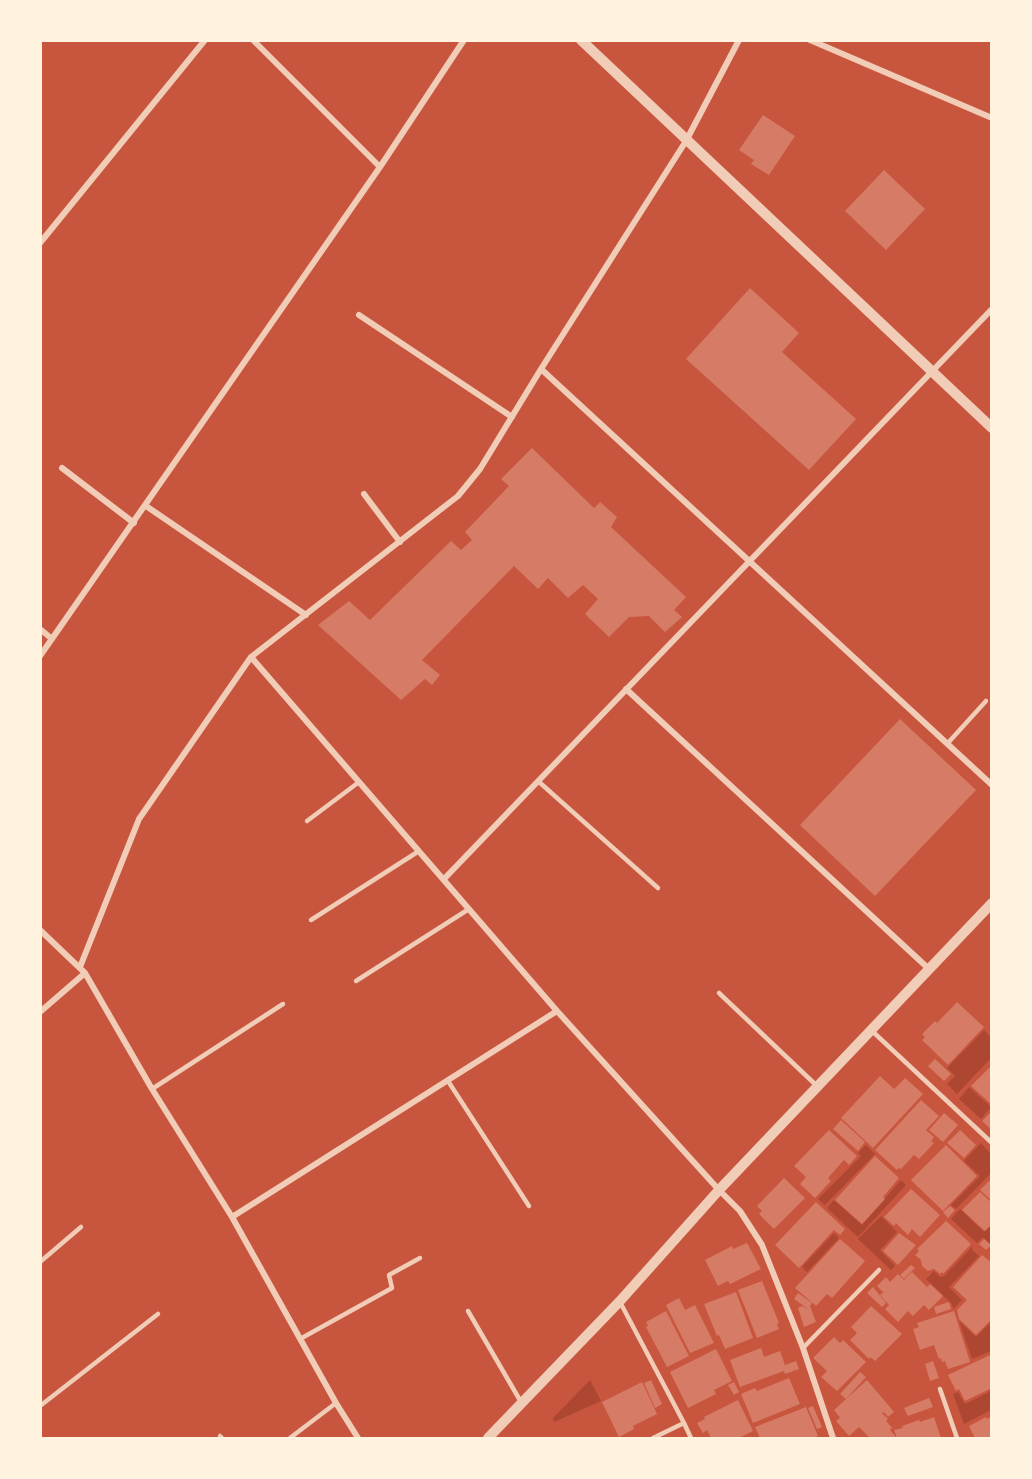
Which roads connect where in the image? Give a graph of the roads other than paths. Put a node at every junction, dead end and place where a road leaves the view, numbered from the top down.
1 (205, 40) edge
2 (253, 40) edge
3 (464, 40) edge
4 (580, 40) edge
5 (739, 40) edge
6 (810, 40) edge
7 (992, 118) edge
8 (686, 141) junction
9 (380, 167) junction
10 (40, 243) edge
11 (992, 309) edge
12 (359, 315) dead end
13 (541, 369) junction
14 (931, 371) junction
15 (512, 417) junction
16 (992, 428) edge
17 (62, 468) dead end
18 (364, 494) dead end
19 (146, 506) junction
20 (134, 523) junction
21 (400, 542) junction
22 (748, 561) junction
23 (306, 615) junction
24 (40, 628) edge
25 (52, 639) junction
26 (40, 656) edge
27 (251, 657) junction
28 (626, 689) junction
29 (986, 701) dead end
30 (947, 744) junction
31 (538, 781) junction
32 (359, 782) junction
33 (992, 785) edge
34 (307, 821) dead end
35 (419, 851) junction
36 (444, 879) junction
37 (658, 888) dead end
38 (992, 903) edge
39 (469, 909) junction
40 (311, 920) dead end
41 (40, 930) edge
42 (929, 969) junction
43 (82, 970) junction
44 (356, 981) dead end
45 (719, 993) dead end
46 (283, 1004) dead end
47 (558, 1011) junction
48 (40, 1012) edge
49 (870, 1030) junction
50 (448, 1081) junction
51 (818, 1086) junction
52 (152, 1089) junction
53 (992, 1143) edge
54 (719, 1190) junction
55 (529, 1206) dead end
56 (232, 1217) junction
57 (81, 1227) dead end
58 (420, 1258) dead end
59 (40, 1262) edge
60 (879, 1270) dead end
61 (620, 1301) junction
62 (468, 1311) dead end
63 (158, 1314) dead end
64 (300, 1339) junction
65 (802, 1348) junction
66 (940, 1389) dead end
67 (521, 1402) junction
68 (336, 1403) junction
69 (40, 1406) edge
70 (684, 1423) junction
71 (290, 1438) edge
72 (358, 1438) edge
73 (488, 1438) edge
74 (652, 1438) edge
75 (691, 1438) edge
76 (833, 1438) edge
77 (957, 1438) edge

1 - 10 street
2 - 9 street
3 - 9 street
4 - 8 street
5 - 8 street
6 - 7 street
8 - 13 street
8 - 14 street
9 - 19 street
11 - 14 street
12 - 15 street
13 - 15 street
13 - 22 street
14 - 16 street
14 - 22 street
15 - 21 street
17 - 20 street
18 - 21 street
19 - 20 street
19 - 23 street
20 - 25 street
21 - 23 street
22 - 28 street
22 - 30 street
23 - 27 street
24 - 25 street
25 - 26 street
27 - 32 street
27 - 43 street
28 - 31 street
28 - 42 street
29 - 30 lane
30 - 33 street
31 - 36 street
31 - 37 lane
32 - 34 lane
32 - 35 street
35 - 36 street
35 - 40 lane
36 - 39 street
38 - 42 street
39 - 44 lane
39 - 47 street
41 - 43 street
42 - 49 street
43 - 48 street
43 - 52 street
45 - 51 lane
46 - 52 lane
47 - 50 street
47 - 54 street
49 - 51 street
49 - 53 lane
50 - 55 lane
50 - 56 street
51 - 54 street
52 - 56 street
54 - 61 street
54 - 65 street
56 - 64 street
57 - 59 lane
58 - 64 lane
60 - 65 lane
61 - 67 street
61 - 70 lane
62 - 67 lane
63 - 69 lane
64 - 68 street
65 - 76 street
66 - 77 lane
67 - 73 street
68 - 71 lane
68 - 72 street
70 - 74 lane
70 - 75 lane

